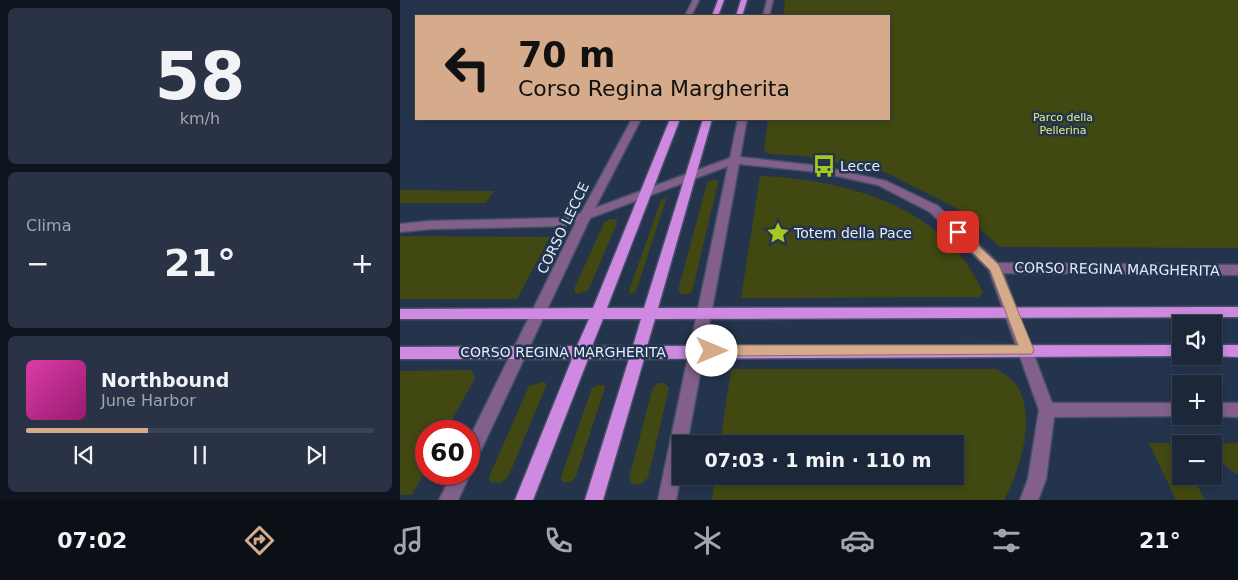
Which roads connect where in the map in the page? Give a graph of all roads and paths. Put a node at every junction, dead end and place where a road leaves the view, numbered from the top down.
1 (696, 0) edge
2 (721, 0) edge
3 (744, 0) edge
4 (770, 0) edge
5 (688, 15) edge
6 (715, 15) edge
7 (739, 15) edge
8 (766, 15) edge
9 (635, 120) edge
10 (675, 120) edge
11 (708, 120) edge
12 (743, 120) edge
13 (735, 160) junction
14 (690, 176) junction
15 (646, 193) junction
16 (586, 216) junction
17 (400, 228) edge
18 (995, 268) junction
19 (1238, 270) edge
20 (540, 312) junction
21 (598, 312) junction
22 (650, 312) junction
23 (1013, 312) junction
24 (1238, 312) edge
25 (706, 313) junction
26 (400, 314) edge
27 (1027, 350) junction
28 (522, 351) junction
29 (583, 351) junction
30 (698, 351) junction
31 (1172, 351) edge
32 (1222, 351) edge
33 (1238, 351) edge
34 (638, 352) junction
35 (400, 353) edge
36 (1047, 410) junction
37 (1172, 410) edge
38 (1222, 410) edge
39 (1238, 410) edge
40 (480, 436) edge
41 (456, 485) edge
42 (448, 500) edge
43 (524, 500) edge
44 (594, 500) edge
45 (667, 500) edge
46 (1029, 500) edge

1 - 5 street
2 - 6 main road
3 - 7 main road
4 - 8 street
9 - 16 street, CORSO LECCE
10 - 15 main road
11 - 14 main road
12 - 13 street
13 - 14 street, CORSO REGINA MARGHERITA
13 - 18 street, CORSO REGINA MARGHERITA
13 - 25 street
14 - 15 street, CORSO REGINA MARGHERITA
14 - 22 main road
15 - 16 street, CORSO REGINA MARGHERITA
15 - 21 main road
16 - 17 street, CORSO REGINA MARGHERITA
16 - 20 street, CORSO LECCE
18 - 19 street, CORSO REGINA MARGHERITA
18 - 23 street, CORSO REGINA MARGHERITA
20 - 21 main road
20 - 26 main road
20 - 28 street, CORSO LECCE
21 - 22 main road
21 - 29 main road
22 - 25 main road
22 - 34 main road
23 - 24 main road
23 - 25 main road
23 - 27 street, CORSO REGINA MARGHERITA
25 - 30 street
27 - 30 main road, CORSO REGINA MARGHERITA
27 - 31 main road, CORSO REGINA MARGHERITA
27 - 36 street, CORSO REGINA MARGHERITA
28 - 29 main road, CORSO REGINA MARGHERITA
28 - 35 main road, CORSO REGINA MARGHERITA
28 - 40 street, CORSO LECCE
29 - 34 main road, CORSO REGINA MARGHERITA
29 - 43 main road
30 - 34 main road, CORSO REGINA MARGHERITA
30 - 45 street
32 - 33 main road
34 - 44 main road
36 - 37 street
36 - 46 street, CORSO REGINA MARGHERITA
38 - 39 street
41 - 42 street

